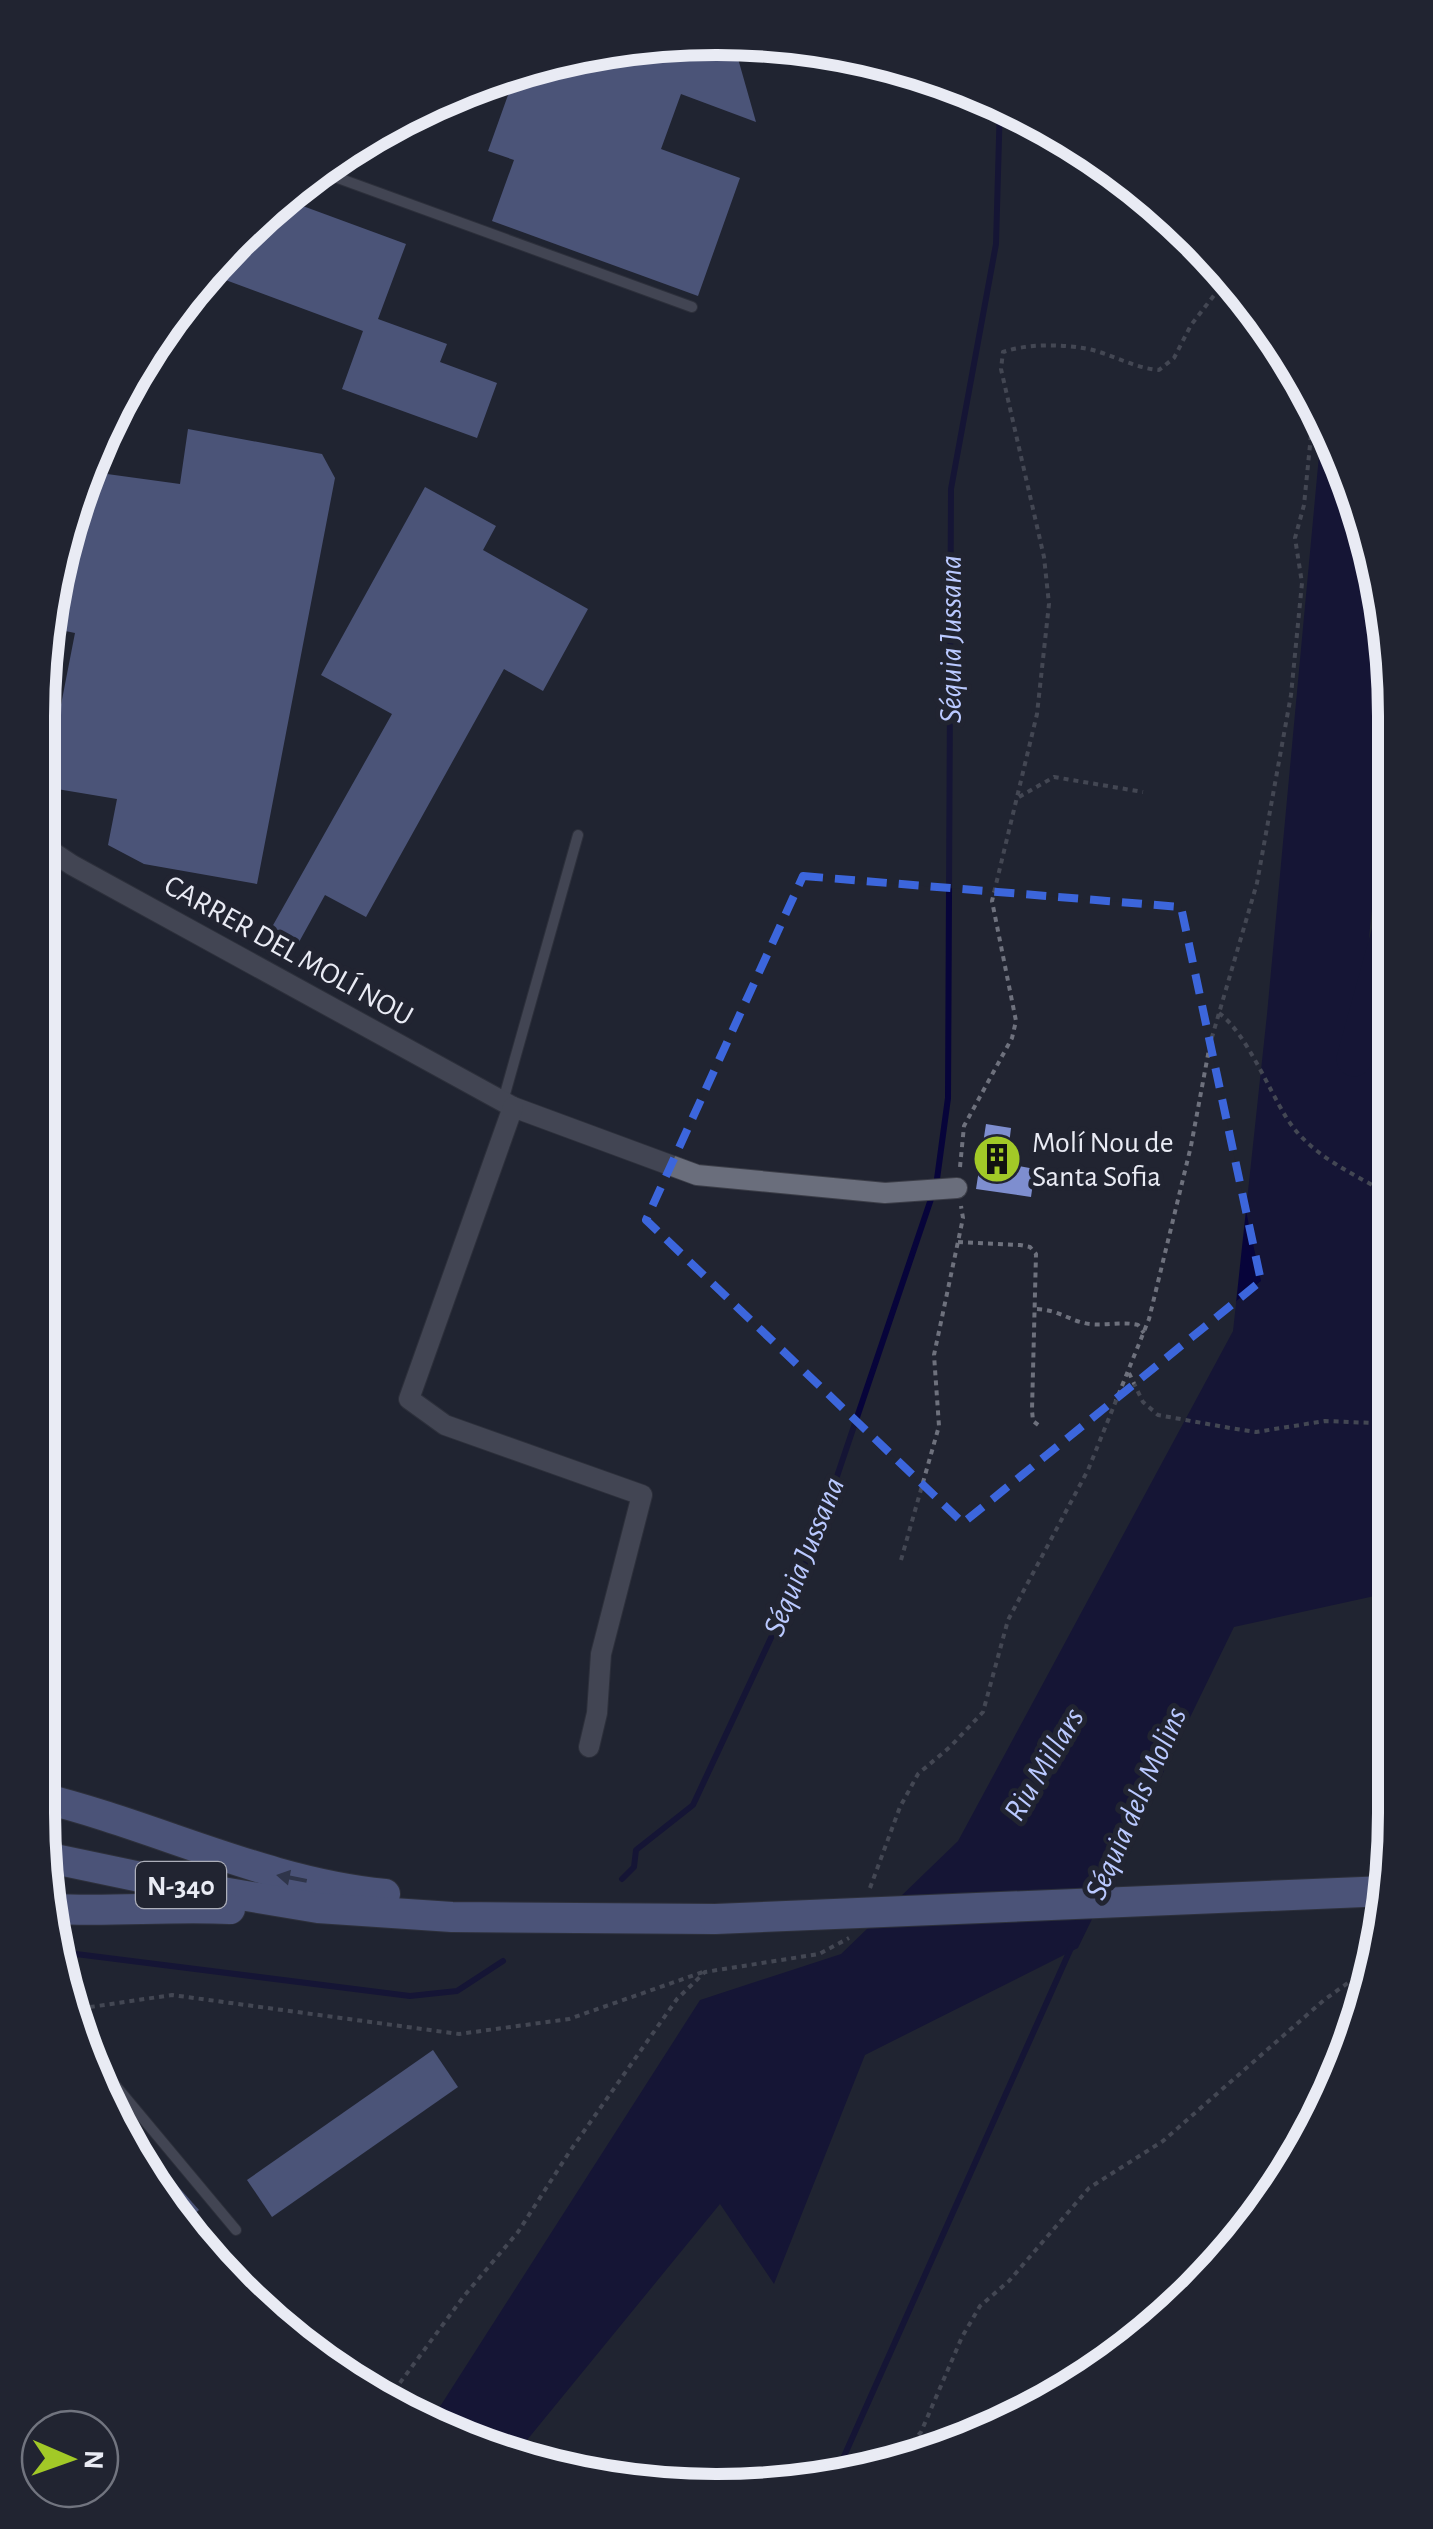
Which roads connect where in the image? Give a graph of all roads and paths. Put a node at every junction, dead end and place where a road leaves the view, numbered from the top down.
1 (335, 177) edge
2 (1220, 288) edge
3 (692, 306) dead end
4 (1312, 428) edge
5 (1143, 792) dead end
6 (1017, 798) junction
7 (578, 835) dead end
8 (55, 854) edge
9 (1220, 1014) junction
10 (508, 1104) junction
11 (957, 1188) junction
12 (1378, 1188) edge
13 (958, 1242) junction
14 (1036, 1309) junction
15 (1144, 1333) junction
16 (1130, 1373) junction
17 (1378, 1422) edge
18 (1041, 1428) dead end
19 (901, 1560) dead end
20 (589, 1748) dead end
21 (55, 1801) edge
22 (56, 1859) edge
23 (868, 1891) dead end
24 (1373, 1891) edge
25 (318, 1908) junction
26 (63, 1909) edge
27 (452, 1917) junction
28 (855, 1924) dead end
29 (705, 1972) junction
30 (1357, 1977) edge
31 (85, 2008) edge
32 (112, 2082) edge
33 (236, 2230) dead end
34 (395, 2390) edge
35 (910, 2444) edge

1 - 3 lane
2 - 6 path
4 - 9 path
5 - 6 path
6 - 11 path
7 - 10 lane
8 - 10 street, CARRER DEL MOLÍ NOU
9 - 12 path
9 - 15 path
10 - 11 street, CARRER DEL MOLÍ NOU
10 - 20 street
11 - 13 path
13 - 14 path
13 - 19 path
14 - 15 path
14 - 18 path
15 - 16 path
16 - 17 path
16 - 23 path
27 -> 21 highway
22 - 25 highway, N-340
24 - 27 highway, N-340, bridge
25 - 26 highway
25 - 27 highway, N-340
28 - 29 path
29 - 31 path
29 - 34 path
30 - 35 path
32 - 33 lane

